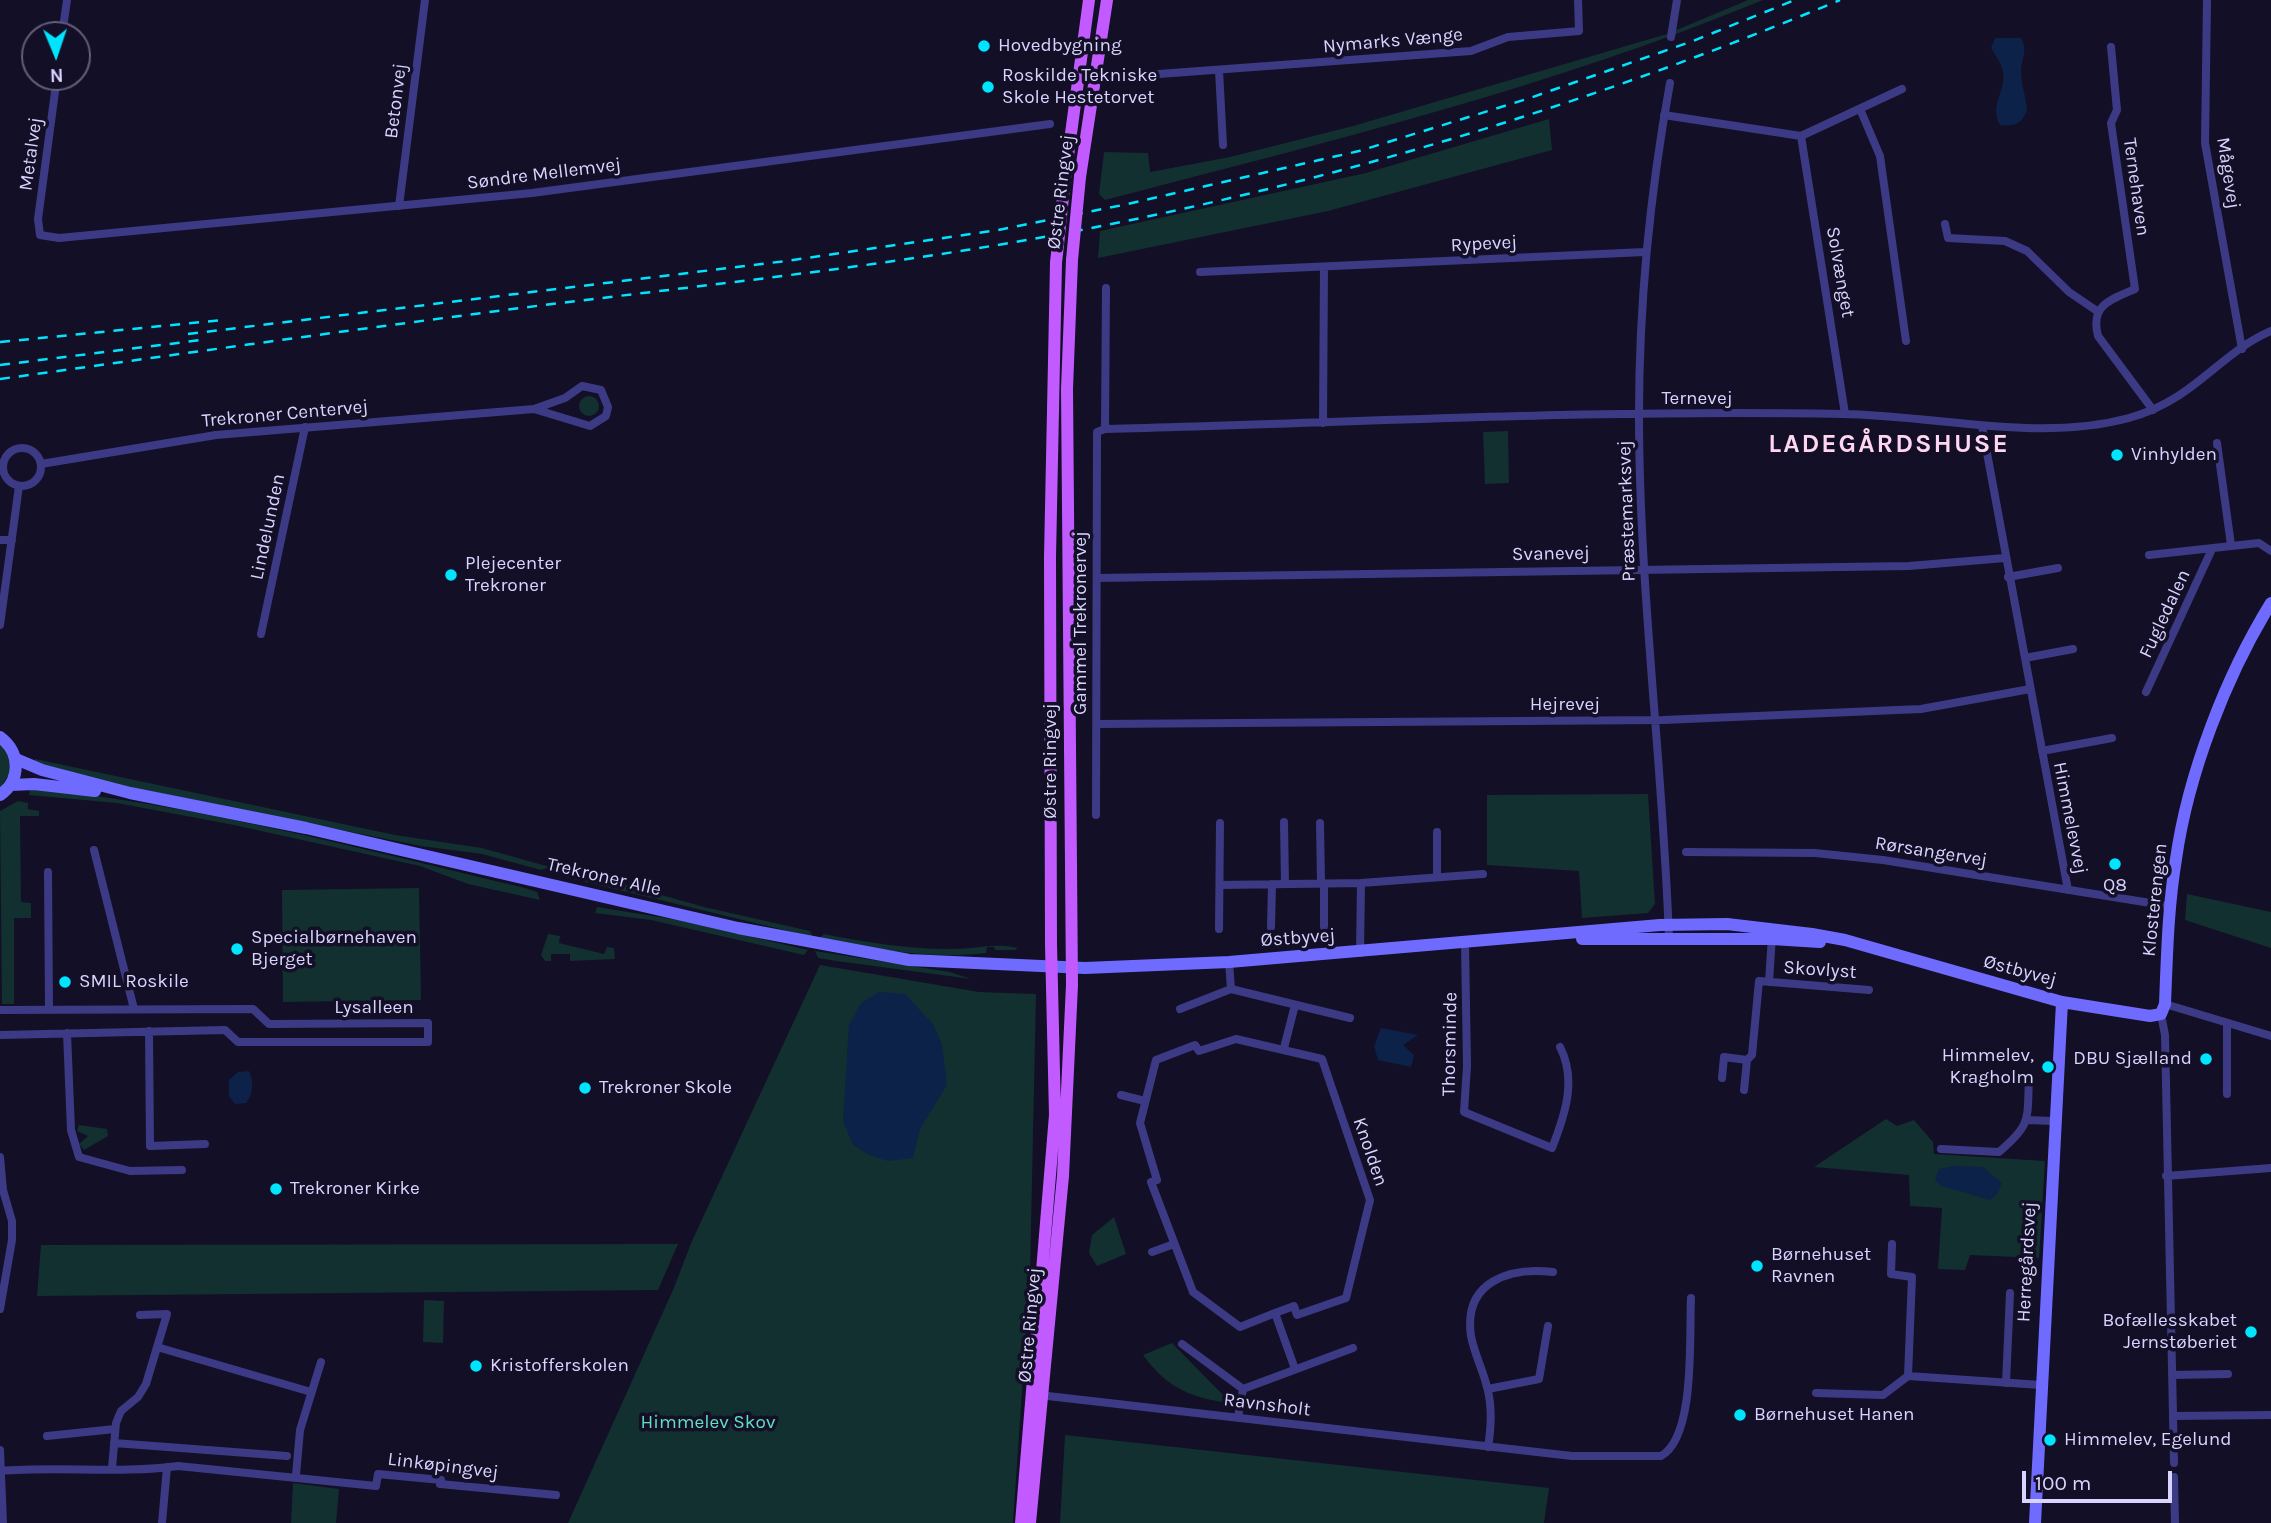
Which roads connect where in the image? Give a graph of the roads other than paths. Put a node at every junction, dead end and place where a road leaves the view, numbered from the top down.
1 (67, 0) edge
2 (425, 0) edge
3 (1089, 0) edge
4 (1107, 0) edge
5 (1578, 0) edge
6 (1677, 0) edge
7 (2207, 0) edge
8 (64, 21) edge
9 (1671, 37) dead end
10 (2111, 47) dead end
11 (1219, 70) junction
12 (1118, 77) dead end
13 (1670, 83) dead end
14 (1902, 89) dead end
15 (55, 91) edge
16 (1860, 108) junction
17 (1664, 115) junction
18 (1050, 124) dead end
19 (1801, 136) junction
20 (1223, 145) dead end
21 (399, 206) junction
22 (1945, 224) dead end
23 (40, 235) joint
24 (1645, 252) junction
25 (1324, 267) junction
26 (1200, 272) dead end
27 (1106, 288) dead end
28 (2097, 311) junction
29 (2271, 331) edge
30 (1906, 341) dead end
31 (2242, 349) junction
32 (534, 410) junction
33 (2153, 410) junction
34 (1845, 414) junction
35 (1639, 415) junction
36 (1323, 424) junction
37 (1982, 426) junction
38 (305, 427) junction
39 (1101, 430) junction
40 (2217, 443) dead end
41 (41, 464) junction
42 (1, 467) edge
43 (19, 486) junction
44 (0, 540) edge
45 (12, 540) junction
46 (2231, 545) junction
47 (2213, 548) junction
48 (2271, 551) edge
49 (2149, 555) dead end
50 (2005, 558) junction
51 (1644, 568) junction
52 (2058, 568) dead end
53 (2008, 577) junction
54 (1097, 578) junction
55 (2271, 603) edge
56 (0, 625) edge
57 (261, 634) dead end
58 (2073, 649) dead end
59 (2025, 658) junction
60 (2031, 689) junction
61 (2146, 692) dead end
62 (1654, 720) junction
63 (1097, 724) junction
64 (0, 737) edge
65 (2112, 738) dead end
66 (2042, 751) junction
67 (16, 759) junction
68 (11, 785) junction
69 (130, 793) junction
70 (0, 795) edge
71 (1096, 815) dead end
72 (1284, 822) dead end
73 (1320, 822) dead end
74 (1220, 823) dead end
75 (1437, 832) dead end
76 (94, 850) dead end
77 (1686, 852) dead end
78 (48, 873) dead end
79 (1483, 874) dead end
80 (1437, 877) junction
81 (1322, 883) junction
82 (1361, 883) junction
83 (1272, 884) junction
84 (1284, 884) junction
85 (1220, 885) junction
86 (2068, 890) junction
87 (2169, 906) junction
88 (1669, 925) junction
89 (1271, 927) dead end
90 (1324, 927) dead end
91 (1219, 929) dead end
92 (1772, 933) junction
93 (1526, 939) junction
94 (1669, 939) junction
95 (1465, 944) junction
96 (1360, 953) junction
97 (1229, 962) junction
98 (1051, 967) junction
99 (1072, 967) junction
100 (1769, 982) junction
101 (1231, 989) junction
102 (1869, 990) dead end
103 (2063, 1002) junction
104 (1295, 1005) junction
105 (49, 1009) junction
106 (134, 1009) junction
107 (1180, 1009) dead end
108 (2163, 1009) junction
109 (0, 1010) edge
110 (1350, 1018) dead end
111 (268, 1024) junction
112 (2227, 1024) junction
113 (149, 1031) junction
114 (67, 1033) junction
115 (0, 1035) edge
116 (2271, 1036) edge
117 (269, 1042) junction
118 (1560, 1047) dead end
119 (1284, 1048) junction
120 (1747, 1060) junction
121 (1722, 1078) dead end
122 (2029, 1078) dead end
123 (1744, 1090) dead end
124 (2227, 1094) dead end
125 (1121, 1095) dead end
126 (1145, 1101) junction
127 (2027, 1121) junction
128 (2054, 1121) junction
129 (205, 1144) dead end
130 (1941, 1149) dead end
131 (0, 1157) edge
132 (2271, 1168) edge
133 (182, 1170) dead end
134 (2166, 1177) junction
135 (3, 1190) junction
136 (0, 1203) edge
137 (1174, 1244) junction
138 (1892, 1244) dead end
139 (1152, 1252) dead end
140 (1553, 1272) dead end
141 (0, 1273) edge
142 (2, 1283) junction
143 (2010, 1293) dead end
144 (1691, 1298) dead end
145 (0, 1309) edge
146 (1275, 1313) junction
147 (140, 1315) dead end
148 (1548, 1326) dead end
149 (1182, 1344) dead end
150 (157, 1347) junction
151 (1353, 1348) dead end
152 (321, 1362) dead end
153 (1295, 1369) junction
154 (2228, 1374) dead end
155 (2172, 1375) junction
156 (1908, 1376) junction
157 (2007, 1383) junction
158 (2040, 1385) junction
159 (1243, 1389) junction
160 (1488, 1389) junction
161 (311, 1392) junction
162 (1816, 1393) dead end
163 (1037, 1395) junction
164 (2271, 1415) edge
165 (2173, 1416) junction
166 (1238, 1417) junction
167 (115, 1429) junction
168 (47, 1436) dead end
169 (114, 1443) junction
170 (1488, 1447) junction
171 (0, 1450) edge
172 (287, 1456) dead end
173 (2174, 1463) dead end
174 (167, 1467) junction
175 (112, 1468) junction
176 (0, 1471) edge
177 (296, 1475) junction
178 (2174, 1477) dead end
179 (556, 1495) dead end
180 (3, 1523) edge
181 (162, 1523) edge
182 (1021, 1523) edge
183 (1030, 1523) edge
184 (2035, 1523) edge
185 (2175, 1523) edge

1 - 8 street
2 - 21 street, Betonvej
3 - 98 main road, Østre Ringvej, bridge
4 - 99 main road, Østre Ringvej, bridge
5 - 11 street, Nymarks Vænge
6 - 9 street
7 - 31 street, Mågevej
10 - 28 street, Ternehaven
11 - 12 street, Nymarks Vænge
11 - 20 street
13 - 17 street, Præstemarksvej
14 - 16 street
15 - 23 street, Metalvej
16 - 19 street
16 - 30 street
17 - 19 street
17 - 24 street, Præstemarksvej
18 - 21 street, Søndre Mellemvej
19 - 34 street, Solvænget
21 - 23 street, Søndre Mellemvej
22 - 28 street
24 - 25 street, Rypevej
24 - 35 street, Præstemarksvej
25 - 26 street, Rypevej
25 - 36 street
27 - 39 street, Gammel Trekronervej
28 - 33 street
29 - 31 street, Ternevej
31 - 33 street, Ternevej
32 - 32 street, Trekroner Centervej
32 - 38 street, Trekroner Centervej
33 - 37 street, Ternevej
34 - 35 street, Ternevej
34 - 37 street, Ternevej
35 - 36 street, Ternevej
35 - 51 street, Præstemarksvej
36 - 39 street, Ternevej
37 - 50 street, Himmelevvej
38 - 41 street, Trekroner Centervej
38 - 57 street, Lindelunden
39 - 54 street, Gammel Trekronervej
40 - 46 street
41 - 42 street
41 - 43 street
42 - 43 street
43 - 45 street
44 - 45 street
45 - 56 street
46 - 47 street, Fugledalen
46 - 48 street, Fugledalen
47 - 49 street, Fugledalen
47 - 61 street, Fugledalen
50 - 51 street, Svanevej
50 - 53 street, Himmelevvej
51 - 54 street, Svanevej
51 - 62 street, Præstemarksvej
52 - 53 street
53 - 59 street, Himmelevvej
54 - 63 street, Gammel Trekronervej
55 - 87 street, Klosterengen
58 - 59 street
59 - 60 street, Himmelevvej
60 - 62 street, Hejrevej
60 - 66 street, Himmelevvej
62 - 63 street, Hejrevej
62 - 88 street, Præstemarksvej
63 - 71 street, Gammel Trekronervej
64 - 67 street
65 - 66 street, Himmelevvej
66 - 86 street, Himmelevvej
67 - 68 street
67 - 69 street, Trekroner Alle
68 - 69 street, Trekroner Alle
68 - 70 street
69 - 98 street, Trekroner Alle
72 - 84 street
73 - 81 street
74 - 85 street
75 - 80 street
76 - 106 street
77 - 86 street, Rørsangervej
78 - 105 street
79 - 80 street
80 - 82 street
81 - 82 street
81 - 84 street
81 - 90 street
82 - 96 street
83 - 84 street
83 - 85 street
83 - 89 street
85 - 91 street
86 - 87 street, Rørsangervej
87 - 108 street, Klosterengen
88 - 92 street, Østbyvej
88 - 93 street, Østbyvej
88 - 94 street, Præstemarksvej
92 - 94 street, Østbyvej
92 - 100 street, Skovlyst
92 - 103 street, Østbyvej
93 - 94 street, Østbyvej
93 - 95 street, Østbyvej
95 - 96 street, Østbyvej
95 - 118 street, Thorsminde
96 - 97 street, Østbyvej
97 - 99 street, Østbyvej
97 - 101 street
98 - 99 street, Trekroner Alle
98 - 163 main road, Østre Ringvej
99 - 163 main road, Østre Ringvej
100 - 102 street, Skovlyst
100 - 120 street, Skovlyst
101 - 104 street
101 - 107 street
103 - 108 street, Østbyvej
103 - 128 street, Herregårdsvej
104 - 110 street
104 - 119 street
105 - 106 street, Lysalleen
105 - 109 street, Lysalleen
106 - 111 street, Lysalleen
108 - 112 street
108 - 134 street, Klosterengen
111 - 117 street
111 - 117 street, Lysalleen
112 - 116 street
112 - 124 street
113 - 114 street, Lysalleen
113 - 117 street, Lysalleen
113 - 129 street
114 - 115 street, Lysalleen
114 - 133 street
119 - 126 street, Knolden
119 - 146 street, Knolden
120 - 121 street
120 - 123 street, Skovlyst
122 - 127 street
125 - 126 street
126 - 137 street, Knolden
127 - 128 street
127 - 130 street
128 - 158 street, Herregårdsvej
131 - 135 street
132 - 134 street
134 - 155 street, Klosterengen
135 - 136 street
135 - 142 street
137 - 139 street
137 - 146 street, Knolden
138 - 156 street
140 - 160 street
141 - 142 street
142 - 145 street
143 - 157 street
144 - 170 street, Ravnsholt
146 - 153 street
147 - 150 street
148 - 160 street
149 - 159 street
150 - 161 street
150 - 167 street
151 - 153 street
152 - 161 street
153 - 159 street
154 - 155 street
155 - 165 street, Klosterengen
156 - 157 street
156 - 162 street
157 - 158 street
158 - 184 street, Herregårdsvej
159 - 166 street
160 - 170 street
161 - 177 street
163 - 166 street, Ravnsholt
163 - 182 main road, Østre Ringvej
163 - 183 main road, Østre Ringvej
164 - 165 street
165 - 173 street, Klosterengen
166 - 170 street, Ravnsholt
167 - 168 street
167 - 169 street
169 - 172 street
169 - 175 street
171 - 176 street
174 - 175 street, Linkøpingvej
174 - 177 street, Linkøpingvej
174 - 181 street
175 - 176 street, Linkøpingvej
176 - 180 street
177 - 179 street, Linkøpingvej
178 - 185 street

